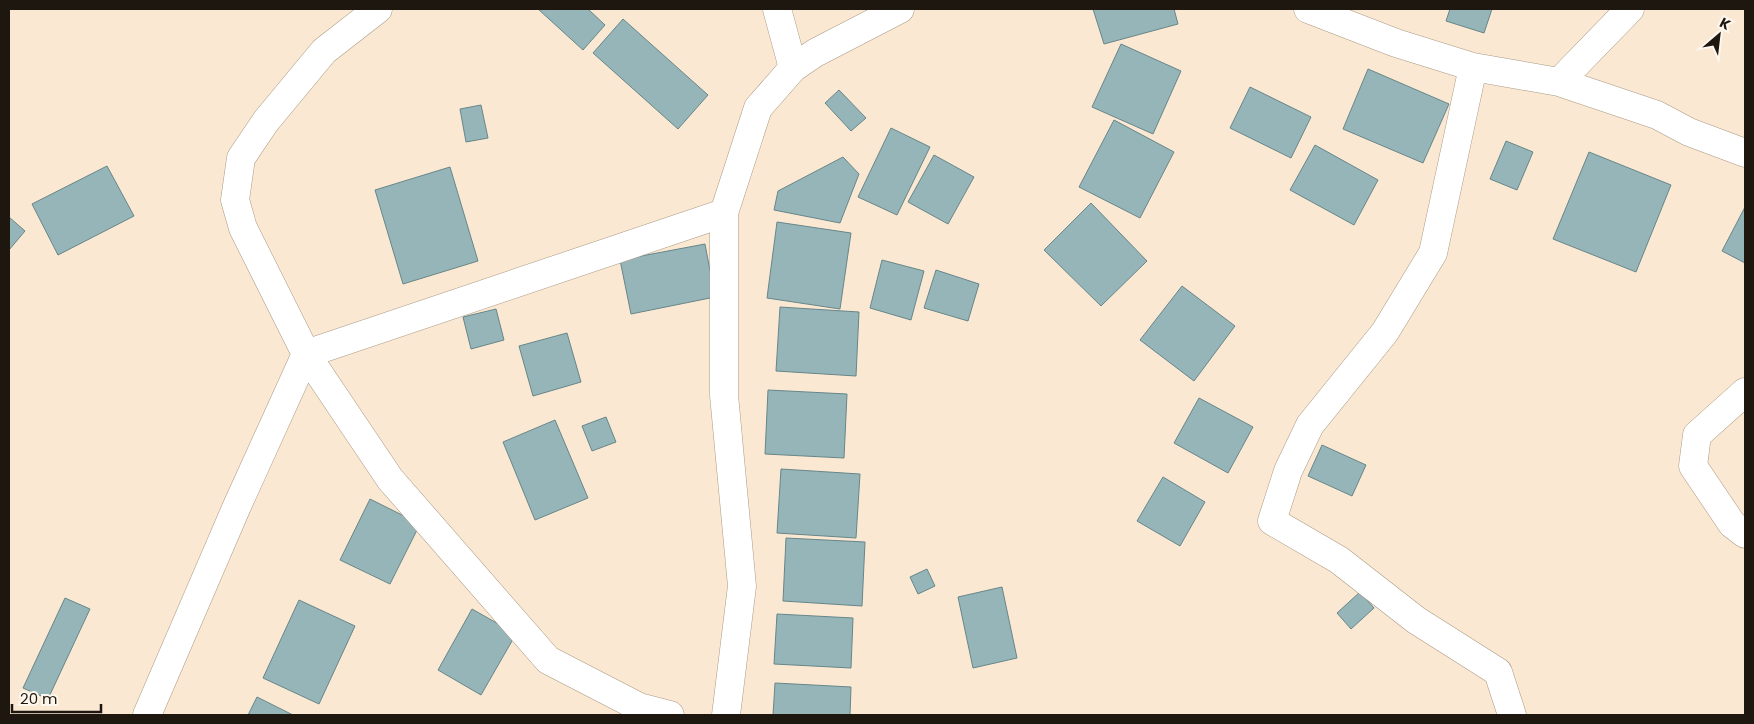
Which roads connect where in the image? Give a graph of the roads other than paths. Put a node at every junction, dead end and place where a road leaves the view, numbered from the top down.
1 (378, 9) edge
2 (777, 9) edge
3 (900, 9) edge
4 (1308, 9) edge
5 (1630, 9) edge
6 (1473, 67) junction
7 (793, 68) junction
8 (1559, 82) junction
9 (1745, 153) edge
10 (724, 213) junction
11 (306, 354) junction
12 (1745, 392) edge
13 (1745, 534) edge
14 (147, 715) edge
15 (670, 715) edge
16 (726, 715) edge
17 (1512, 715) edge

1 - 11 street
2 - 7 street
3 - 7 street
4 - 6 street
5 - 8 street
6 - 8 street
6 - 17 street
7 - 10 street
8 - 9 street
10 - 11 street
10 - 16 street
11 - 14 street
11 - 15 street
12 - 13 street

